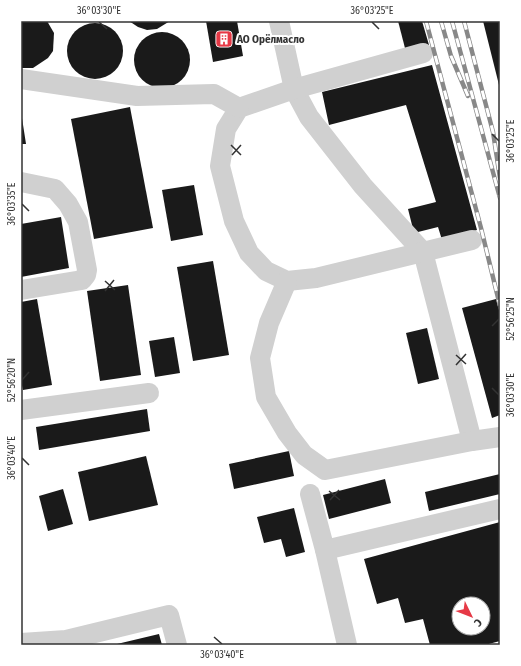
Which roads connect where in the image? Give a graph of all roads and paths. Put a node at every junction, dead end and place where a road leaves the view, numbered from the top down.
1 (279, 21) edge
2 (423, 53) dead end
3 (21, 79) edge
4 (294, 89) junction
5 (239, 108) junction
6 (21, 182) edge
7 (472, 240) dead end
8 (423, 252) junction
9 (287, 281) junction
10 (21, 290) edge
11 (149, 393) dead end
12 (21, 410) edge
13 (500, 437) edge
14 (472, 441) junction
15 (310, 494) dead end
16 (500, 509) edge
17 (325, 550) junction
18 (21, 643) edge
19 (177, 645) edge
20 (347, 645) edge

1 - 4 lane
2 - 4 lane
3 - 5 lane
4 - 5 lane
4 - 8 lane
5 - 9 lane
6 - 10 lane
7 - 8 lane
8 - 9 lane
8 - 14 lane
9 - 14 lane
11 - 12 lane
13 - 14 lane
15 - 17 lane
16 - 17 lane
17 - 20 lane
18 - 19 lane

